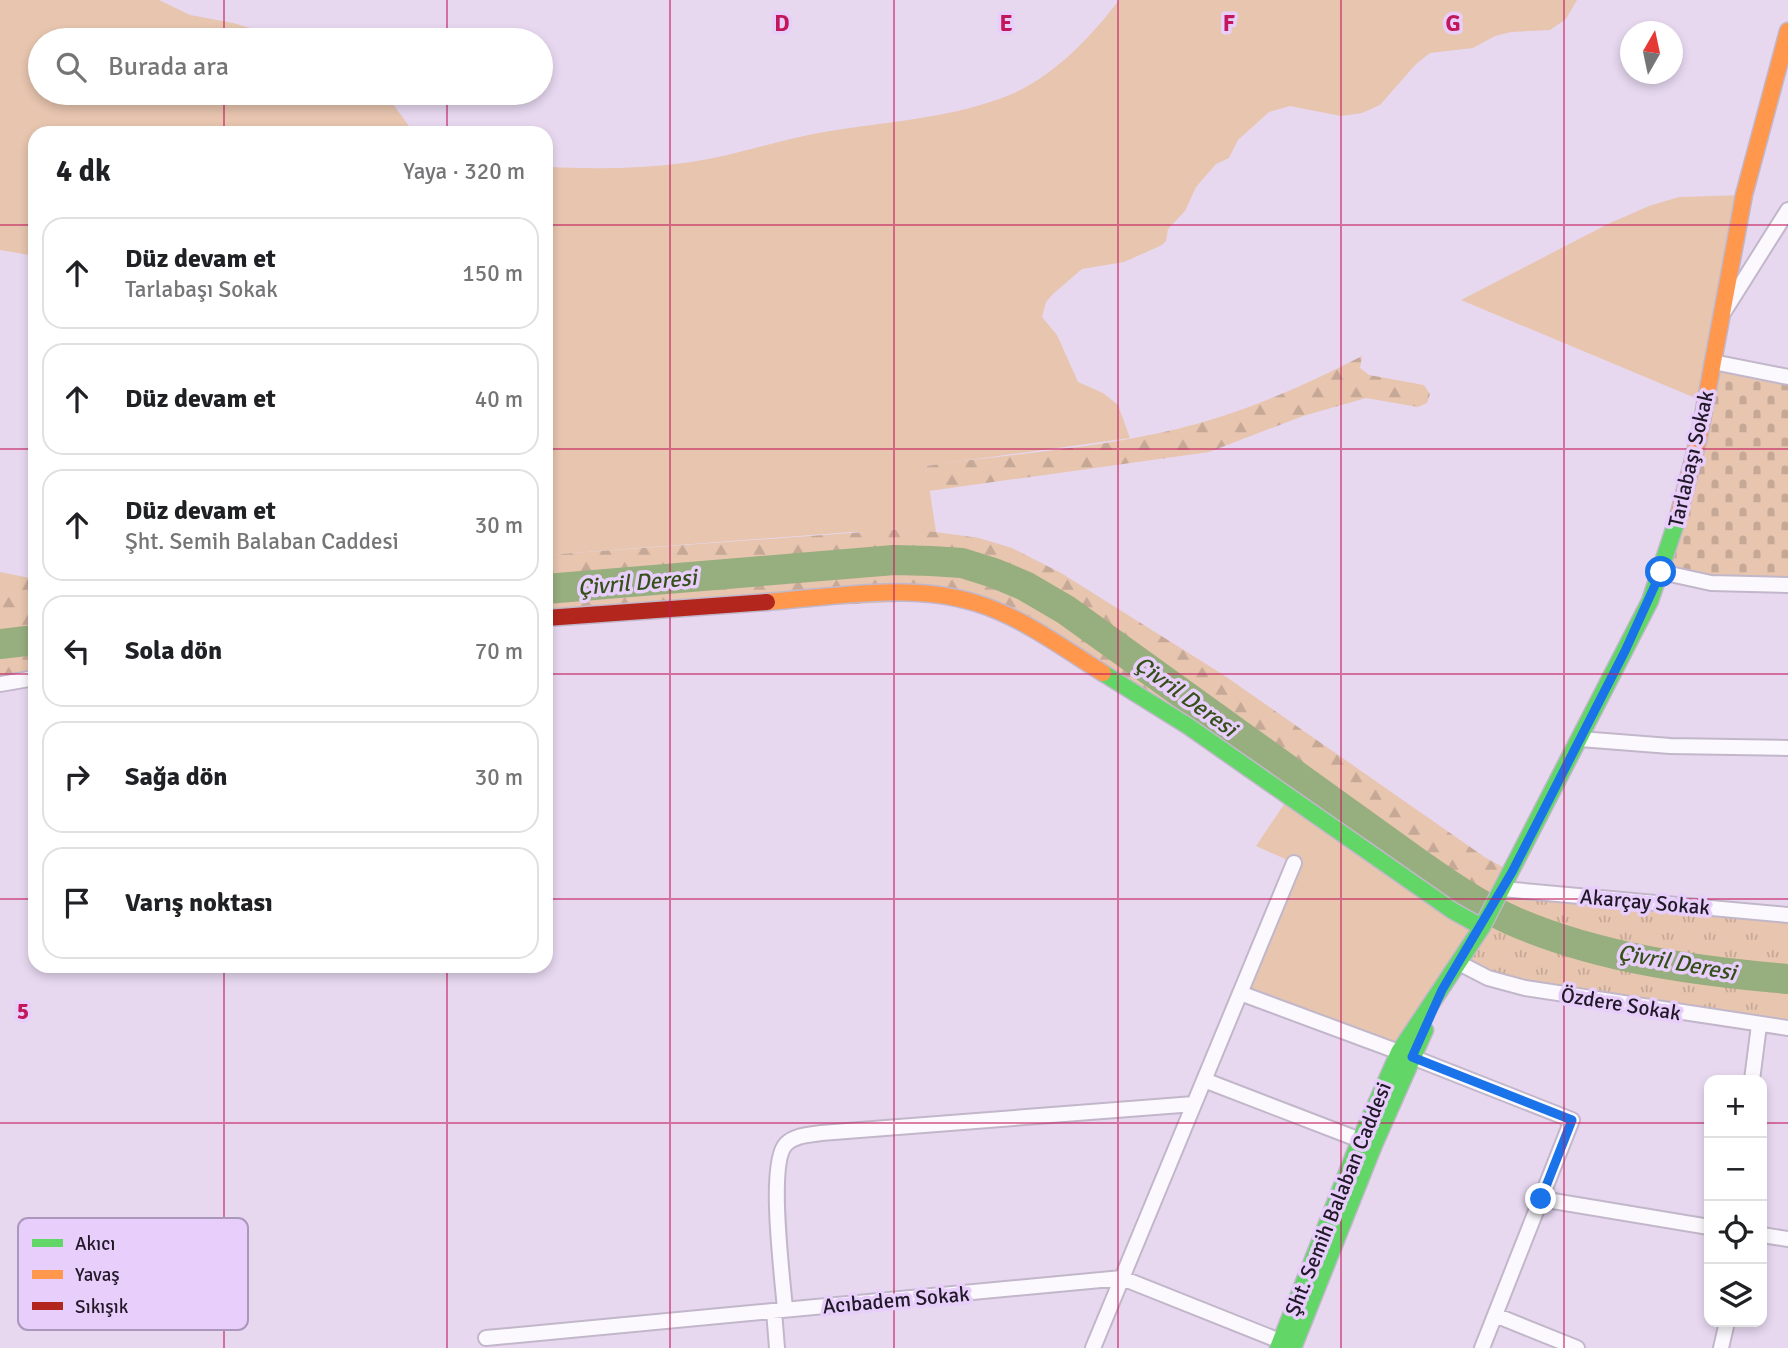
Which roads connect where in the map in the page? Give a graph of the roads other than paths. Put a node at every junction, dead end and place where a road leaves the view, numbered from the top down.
1 (1788, 31) edge
2 (1788, 210) edge
3 (1723, 315) junction
4 (1713, 362) junction
5 (1788, 377) edge
6 (1661, 572) junction
7 (1788, 585) edge
8 (553, 617) edge
9 (28, 679) edge
10 (0, 684) edge
11 (1580, 738) junction
12 (1788, 748) edge
13 (1294, 863) dead end
14 (1500, 894) junction
15 (1788, 915) edge
16 (1483, 925) junction
17 (1459, 962) junction
18 (1240, 993) junction
19 (1759, 1025) junction
20 (1788, 1028) edge
21 (1406, 1054) junction
22 (1753, 1075) edge
23 (1204, 1080) junction
24 (1194, 1104) junction
25 (1360, 1140) junction
26 (1541, 1199) junction
27 (1704, 1226) edge
28 (1767, 1236) edge
29 (1788, 1239) edge
30 (1122, 1279) junction
31 (780, 1311) junction
32 (1495, 1315) junction
33 (1726, 1327) edge
34 (486, 1338) dead end
35 (1289, 1346) edge
36 (777, 1348) edge
37 (1093, 1348) edge
38 (1482, 1348) edge
39 (1577, 1348) edge
40 (1721, 1348) edge

1 - 3 street, Tarlabaşı Sokak
2 - 3 street
3 - 4 street, Tarlabaşı Sokak
4 - 5 street
4 - 6 street, Tarlabaşı Sokak
6 - 7 street
6 - 11 street, Tarlabaşı Sokak
8 - 16 street
9 - 10 street
11 - 12 street
11 - 14 street, Tarlabaşı Sokak
13 - 18 street
14 - 15 street, Akarçay Sokak
14 - 16 street, Tarlabaşı Sokak
16 - 17 street, Şht. Semih Balaban Caddesi
17 - 19 street, Özdere Sokak
17 - 21 street, Şht. Semih Balaban Caddesi
18 - 21 street
18 - 23 street
19 - 20 street, Özdere Sokak
19 - 22 street
21 - 25 street, Şht. Semih Balaban Caddesi
21 - 26 street
21 - 35 street, Şht. Semih Balaban Caddesi
23 - 24 street
23 - 25 street
24 - 30 street
24 - 31 street
25 - 35 street, Şht. Semih Balaban Caddesi
26 - 27 street
26 - 32 street
28 - 29 street
30 - 31 street, Acıbadem Sokak
30 - 35 street, Acıbadem Sokak
30 - 37 street
31 - 34 street, Acıbadem Sokak
31 - 36 street
32 - 38 street
32 - 39 street
33 - 40 street

